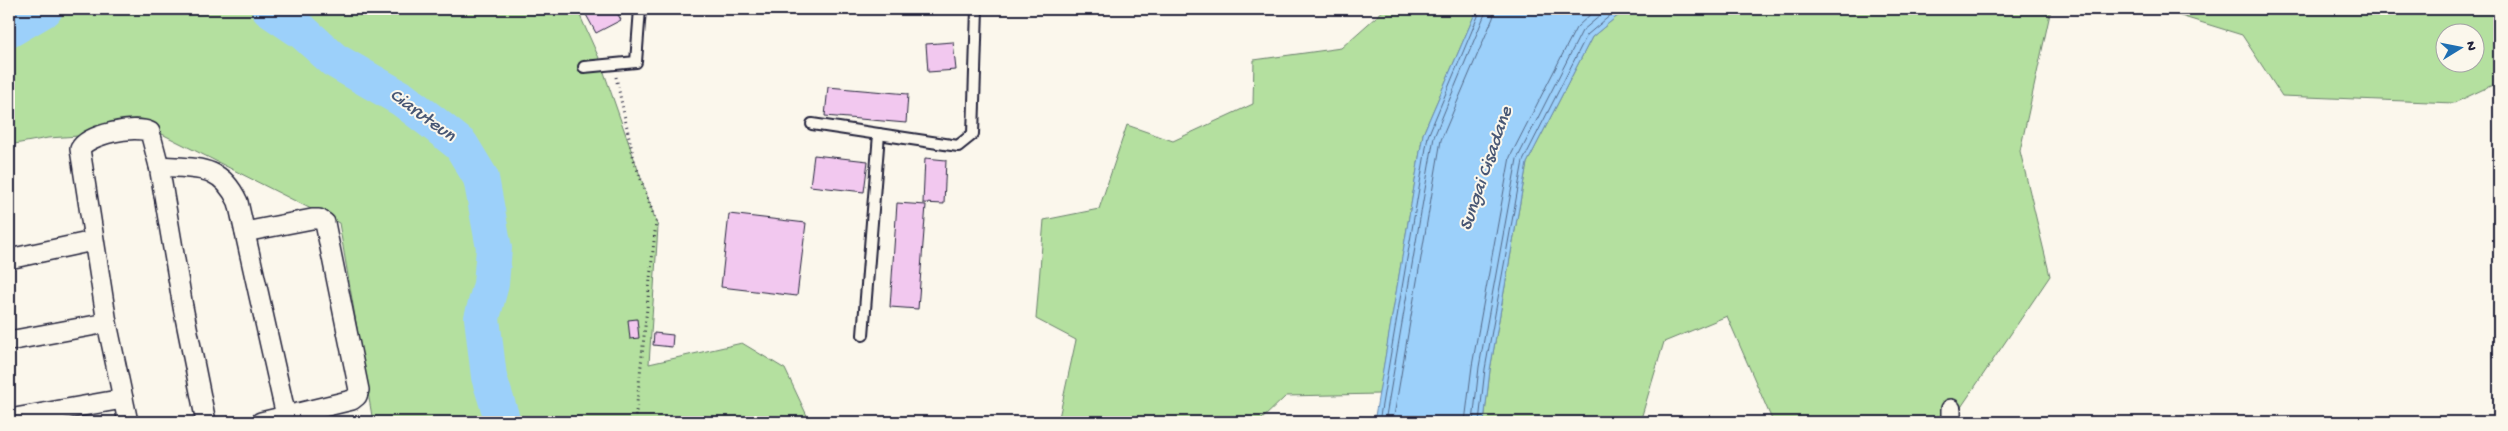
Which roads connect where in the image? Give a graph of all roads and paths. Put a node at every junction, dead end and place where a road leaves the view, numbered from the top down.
1 (640, 9) edge
2 (977, 9) edge
3 (614, 64) junction
4 (584, 67) dead end
5 (812, 124) dead end
6 (879, 134) junction
7 (159, 166) junction
8 (245, 232) junction
9 (93, 241) junction
10 (9, 259) edge
11 (107, 323) junction
12 (863, 335) dead end
13 (9, 342) edge
14 (124, 399) junction
15 (286, 416) junction
16 (9, 418) edge
17 (128, 422) edge
18 (206, 422) edge
19 (261, 422) edge
20 (635, 422) edge

1 - 3 lane
2 - 6 lane
3 - 4 lane
3 - 20 path
5 - 6 lane
6 - 12 lane
7 - 8 street
7 - 9 street
7 - 18 street
8 - 15 street
8 - 15 street
9 - 10 street
9 - 11 street
11 - 13 street
11 - 14 street
14 - 16 street
14 - 17 street
15 - 19 street

